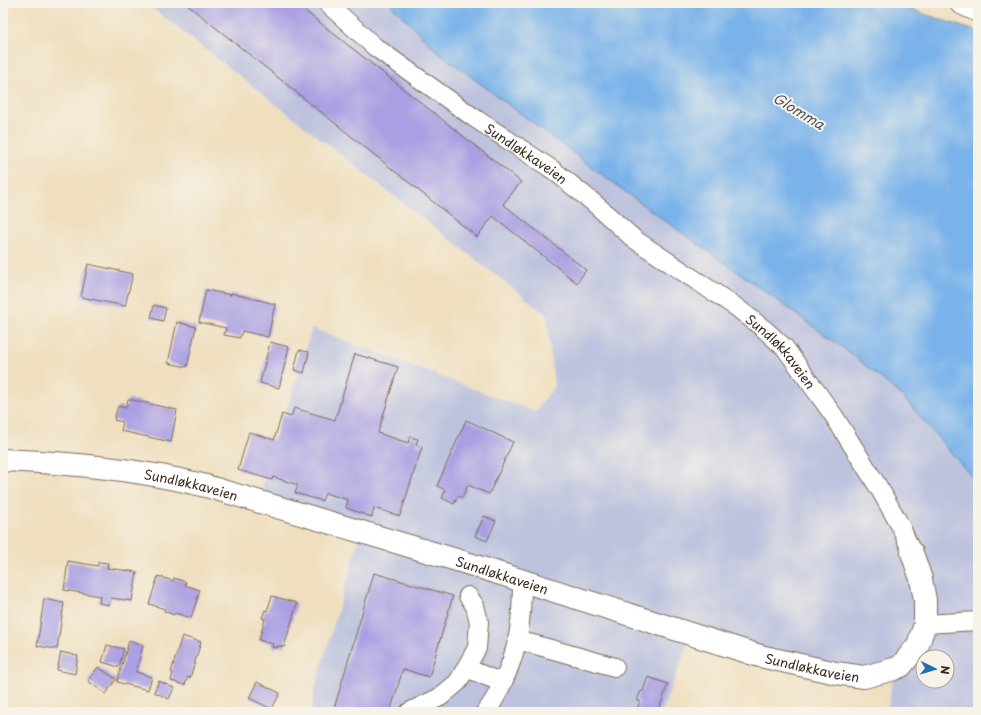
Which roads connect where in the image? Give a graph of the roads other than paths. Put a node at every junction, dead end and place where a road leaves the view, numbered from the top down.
1 (327, 3) edge
2 (961, 3) edge
3 (978, 11) edge
4 (3, 460) edge
5 (912, 553) joint
6 (522, 581) junction
7 (468, 596) dead end
8 (978, 621) edge
9 (925, 624) junction
10 (518, 640) junction
11 (615, 667) dead end
12 (466, 668) junction
13 (502, 683) junction
14 (409, 712) edge
15 (485, 712) edge

1 - 5 street, Sundløkkaveien
2 - 3 main road
4 - 6 main road, Sundløkkaveien
5 - 9 main road, Sundløkkaveien
6 - 9 main road, Sundløkkaveien
6 - 10 street
7 - 12 street
8 - 9 street
10 - 11 street
10 - 13 street
12 - 13 street
12 - 14 street
13 - 15 street

